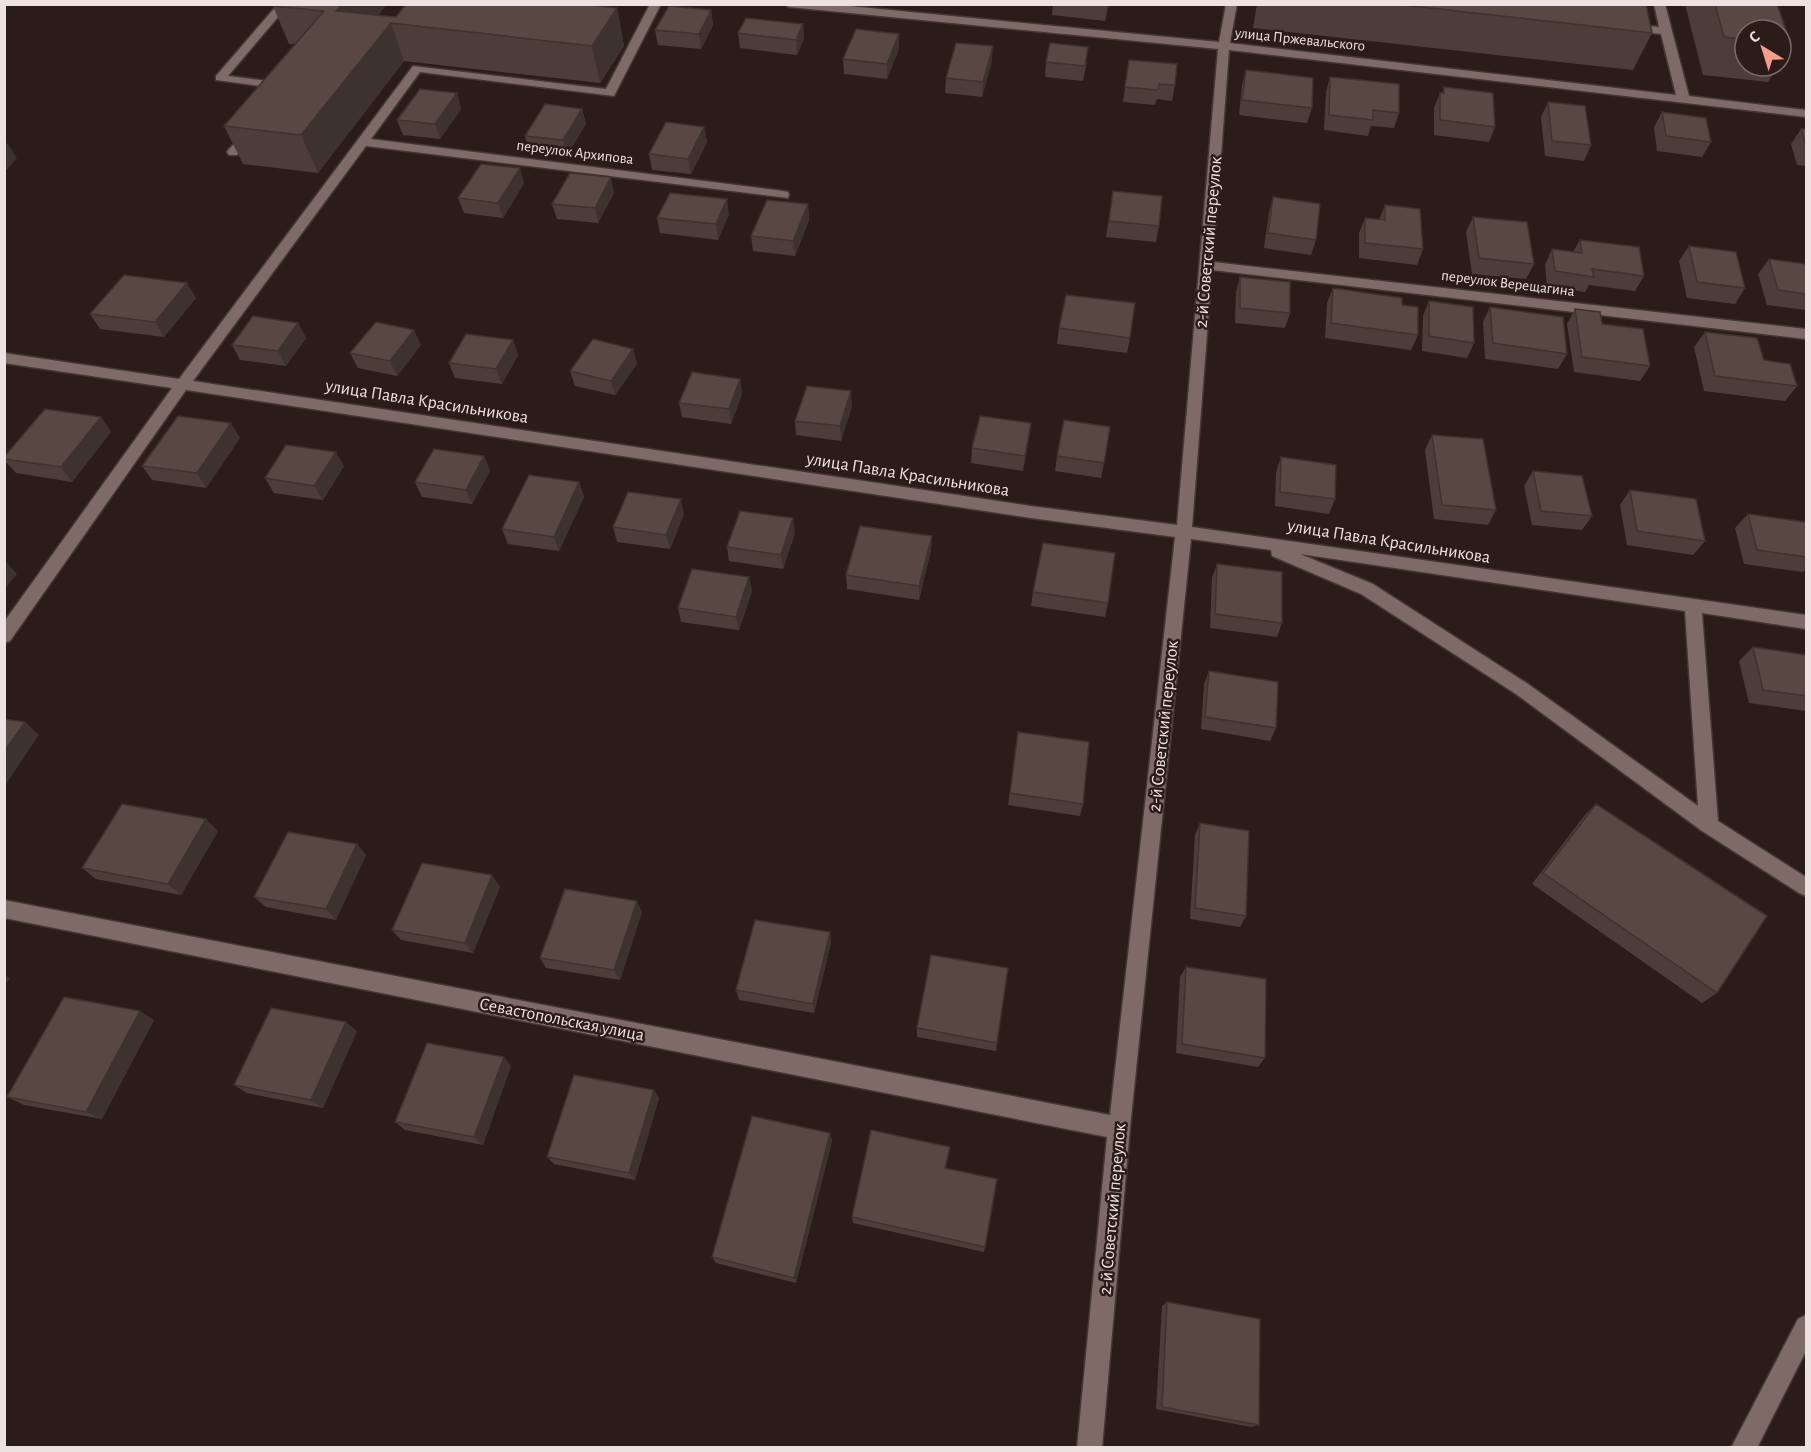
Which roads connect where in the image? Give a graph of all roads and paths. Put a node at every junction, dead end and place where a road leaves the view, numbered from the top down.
1 (284, 4) edge
2 (656, 4) edge
3 (789, 4) edge
4 (1232, 4) edge
5 (1659, 4) edge
6 (1619, 26) edge
7 (1665, 31) junction
8 (1224, 46) junction
9 (287, 96) edge
10 (1683, 97) junction
11 (1806, 113) edge
12 (264, 120) edge
13 (362, 142) junction
14 (233, 152) edge
15 (783, 195) dead end
16 (1206, 265) junction
17 (1806, 334) edge
18 (4, 358) edge
19 (183, 384) junction
20 (1184, 532) junction
21 (1252, 541) junction
22 (1693, 607) junction
23 (1806, 622) edge
24 (4, 636) edge
25 (1708, 825) junction
26 (1806, 887) edge
27 (4, 909) edge
28 (1119, 1128) junction
29 (1806, 1327) edge
30 (1089, 1448) edge
31 (1743, 1448) edge

1 - 9 street
2 - 13 street
3 - 8 street, улица Пржевальского
4 - 8 street, 2-й Советский переулок
5 - 7 street
6 - 7 street
7 - 10 street
8 - 10 street, улица Пржевальского
8 - 16 street, 2-й Советский переулок
10 - 11 street, улица Пржевальского
12 - 14 street
13 - 15 street, переулок Архипова
13 - 19 street
16 - 17 street, переулок Верещагина
16 - 20 street, 2-й Советский переулок
18 - 19 street, улица Павла Красильникова
19 - 20 street, улица Павла Красильникова
19 - 24 street
20 - 21 street, улица Павла Красильникова
20 - 28 street, 2-й Советский переулок
21 - 22 street, улица Павла Красильникова
21 - 25 street
22 - 23 street, улица Павла Красильникова
22 - 25 street
25 - 26 street
27 - 28 street, Севастопольская улица
28 - 30 street, 2-й Советский переулок
29 - 31 street

